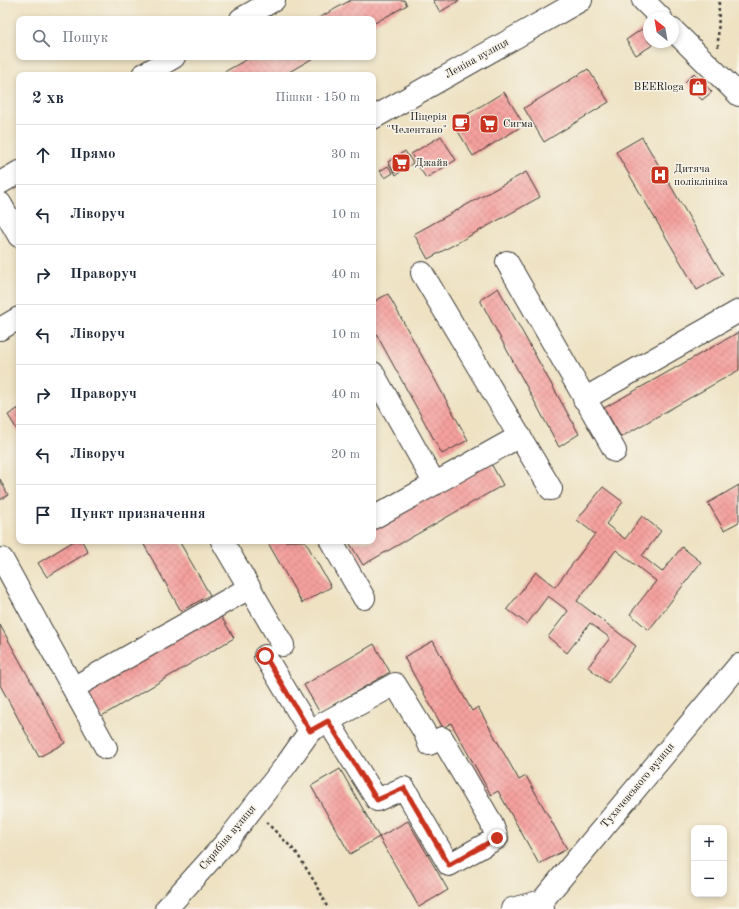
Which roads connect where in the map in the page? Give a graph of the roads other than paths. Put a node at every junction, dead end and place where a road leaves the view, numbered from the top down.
1 (274, 0) edge
2 (581, 0) edge
3 (643, 0) edge
4 (655, 12) edge
5 (246, 16) edge
6 (679, 36) edge
7 (169, 60) edge
8 (148, 72) edge
9 (739, 94) edge
10 (376, 116) edge
11 (16, 174) edge
12 (0, 184) edge
13 (0, 203) edge
14 (16, 231) edge
15 (507, 262) dead end
16 (422, 273) dead end
17 (739, 311) edge
18 (16, 320) edge
19 (0, 329) edge
20 (376, 378) edge
21 (584, 399) junction
22 (520, 436) junction
23 (615, 451) dead end
24 (435, 484) junction
25 (550, 489) dead end
26 (376, 516) edge
27 (224, 544) edge
28 (334, 544) edge
29 (0, 560) edge
30 (250, 588) junction
31 (364, 598) dead end
32 (284, 645) dead end
33 (265, 656) dead end
34 (739, 665) edge
35 (73, 688) junction
36 (319, 726) junction
37 (106, 748) dead end
38 (542, 905) edge
39 (166, 909) edge
40 (512, 909) edge

1 - 5 street
2 - 10 street, Леніна вулиця
3 - 4 street
6 - 9 street
7 - 8 street
11 - 12 street
13 - 14 street
15 - 21 street
16 - 22 street
17 - 21 street
18 - 19 street
20 - 24 street
21 - 23 street
22 - 24 street
22 - 25 street
24 - 26 street
27 - 30 street
28 - 31 street
29 - 35 street
30 - 32 street
30 - 35 street
33 - 36 street
34 - 38 street, Тухачевського вулиця
35 - 37 street
36 - 36 street
36 - 39 street, Скрябіна вулиця
38 - 40 street

